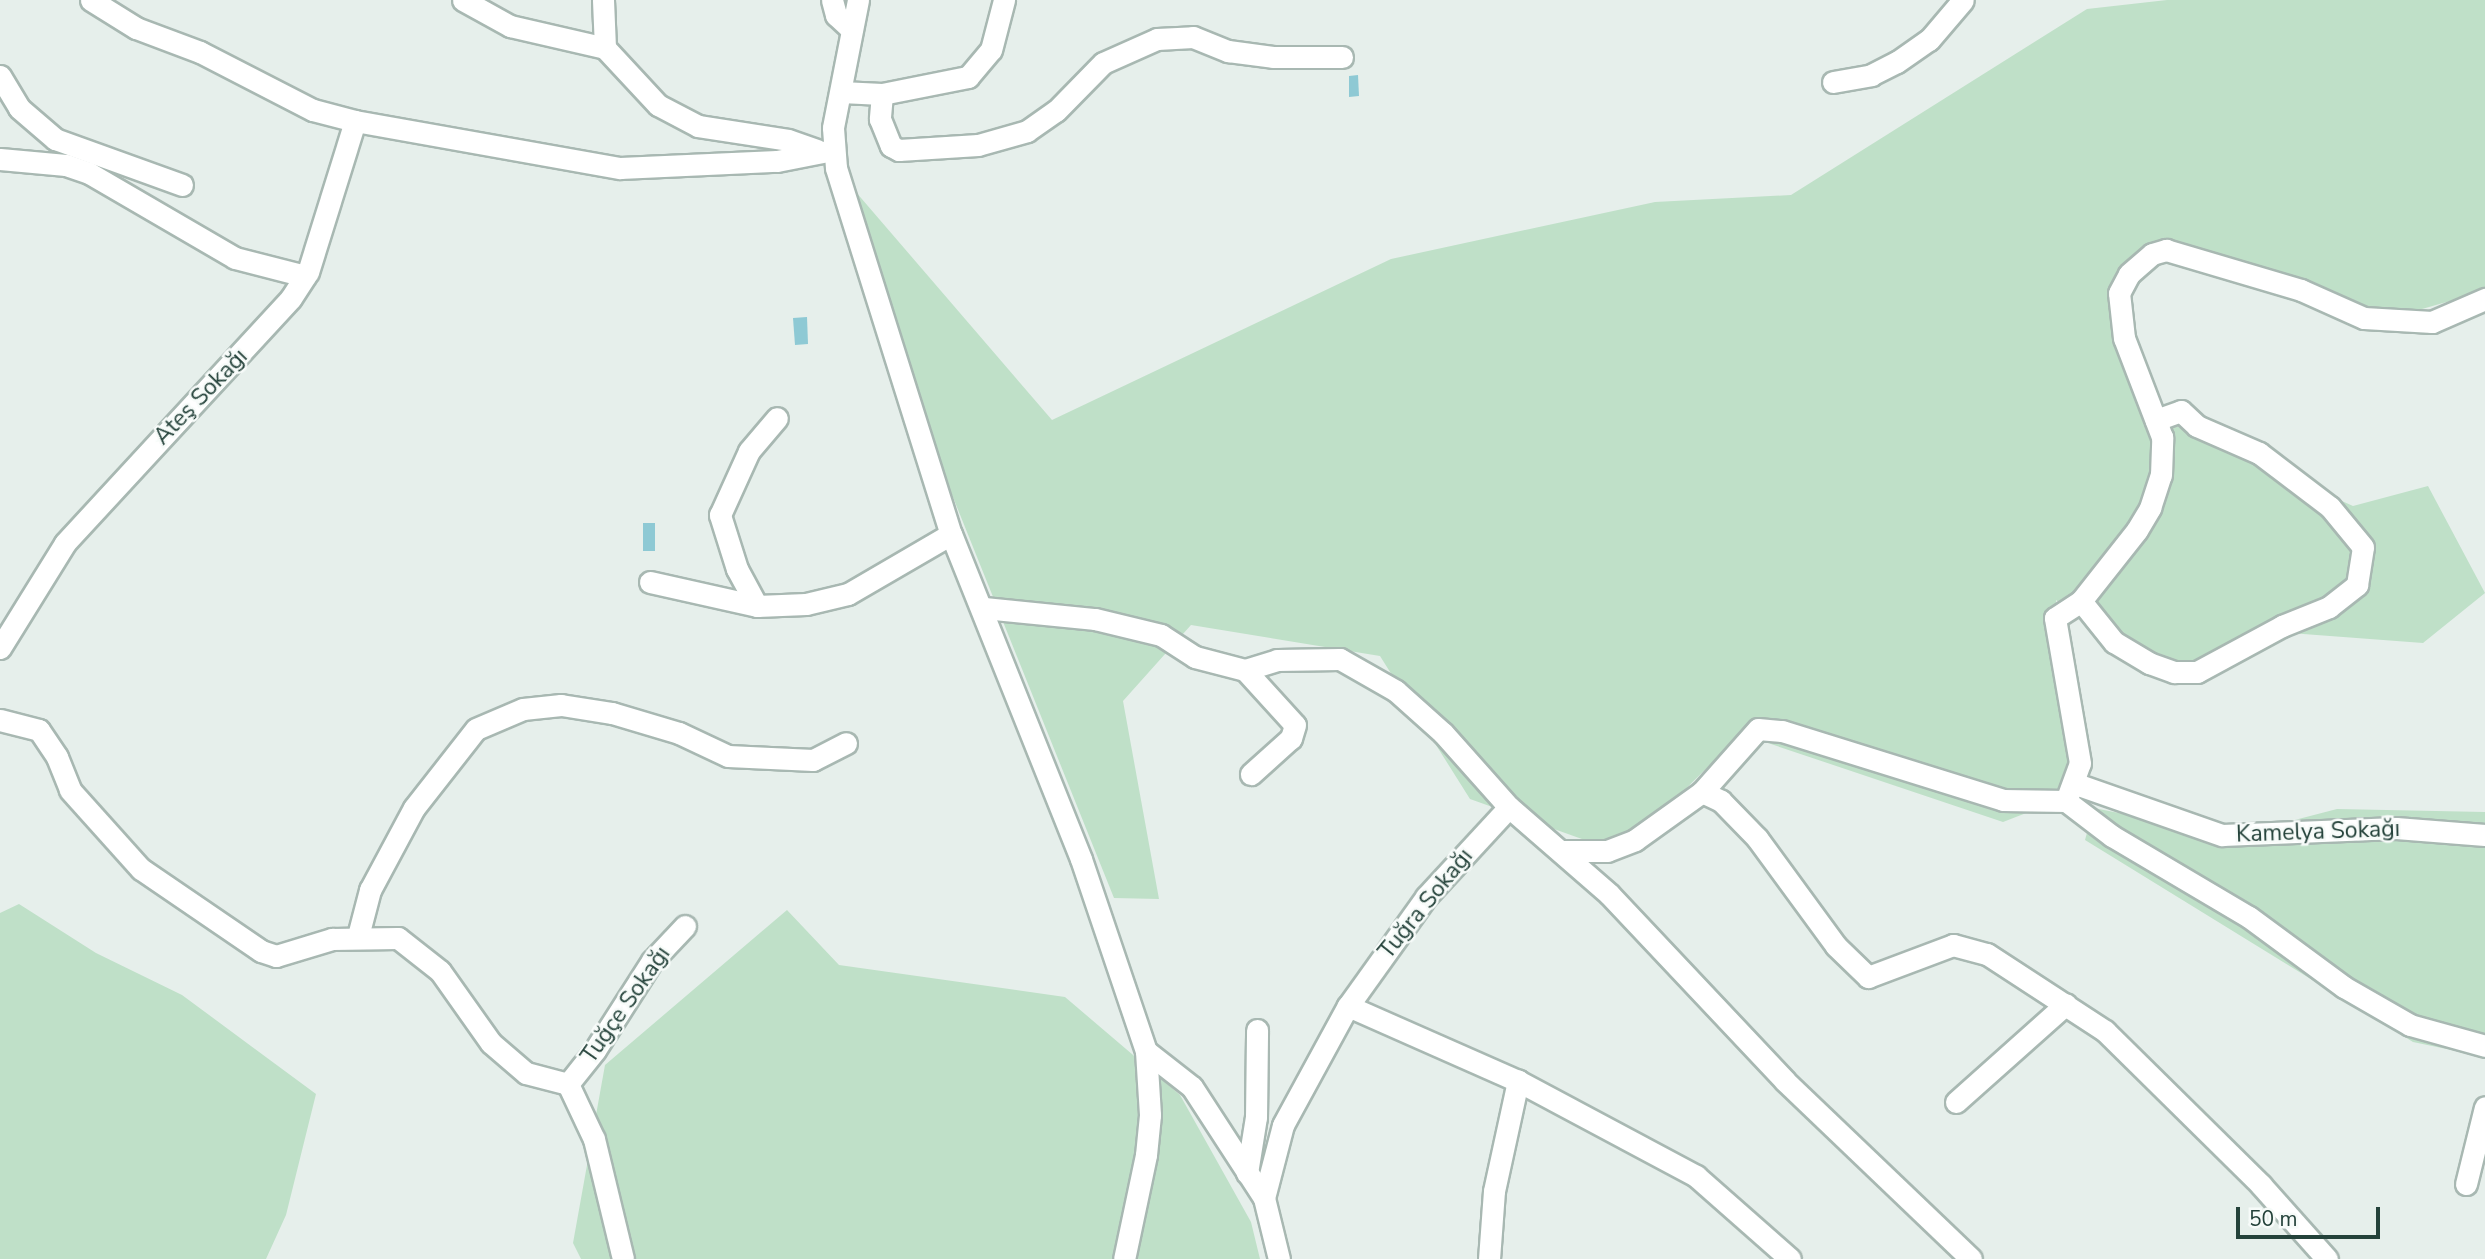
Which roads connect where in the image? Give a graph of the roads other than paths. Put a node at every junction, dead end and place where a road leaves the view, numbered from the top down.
1 (463, 0) edge
2 (603, 0) edge
3 (832, 0) edge
4 (858, 0) edge
5 (1004, 0) edge
6 (1963, 0) edge
7 (105, 4) edge
8 (851, 29) junction
9 (605, 48) junction
10 (1342, 57) dead end
11 (0, 76) edge
12 (1833, 82) dead end
13 (841, 92) junction
14 (882, 94) junction
15 (355, 121) junction
16 (825, 150) junction
17 (0, 159) edge
18 (182, 185) dead end
19 (304, 276) junction
20 (2485, 299) edge
21 (777, 418) dead end
22 (2156, 419) junction
23 (951, 534) junction
24 (650, 582) dead end
25 (2081, 601) junction
26 (757, 606) junction
27 (984, 608) junction
28 (0, 648) edge
29 (1245, 670) junction
30 (0, 720) edge
31 (846, 743) dead end
32 (1251, 774) dead end
33 (1702, 792) junction
34 (2071, 792) junction
35 (1509, 807) junction
36 (2485, 835) edge
37 (1562, 851) junction
38 (685, 926) dead end
39 (358, 936) junction
40 (2066, 1004) junction
41 (1348, 1006) junction
42 (1257, 1030) dead end
43 (2485, 1046) edge
44 (1146, 1051) junction
45 (1518, 1081) junction
46 (568, 1084) junction
47 (1956, 1102) dead end
48 (2485, 1107) edge
49 (1247, 1173) junction
50 (2466, 1184) dead end
51 (1264, 1198) junction
52 (623, 1259) edge
53 (1124, 1259) edge
54 (1279, 1259) edge
55 (1489, 1259) edge
56 (1790, 1259) edge
57 (1971, 1259) edge
58 (2327, 1259) edge

1 - 9 street
2 - 9 street
3 - 8 street
4 - 8 street
5 - 14 street
6 - 12 street
7 - 15 street
8 - 13 street
9 - 16 street
10 - 14 street
11 - 18 street
13 - 14 street
13 - 16 street
15 - 16 street
15 - 19 street, Ateş Sokağı
16 - 23 street
17 - 19 street
19 - 28 street, Ateş Sokağı
20 - 22 street
21 - 26 street
22 - 25 street
22 - 25 street
23 - 26 street
23 - 27 street
24 - 26 street
25 - 34 street
27 - 29 street
27 - 44 street
29 - 32 street
29 - 35 street
30 - 39 street
31 - 39 street
33 - 34 street, Kamelya Sokağı
33 - 37 street
33 - 40 street
34 - 36 street, Kamelya Sokağı
34 - 43 street
35 - 37 street
35 - 41 street, Tuğra Sokağı
37 - 57 street
38 - 46 street, Tuğçe Sokağı
39 - 46 street
40 - 47 street
40 - 58 street
41 - 45 street
41 - 51 street, Tuğra Sokağı
42 - 49 street
44 - 49 street
44 - 53 street
45 - 55 street
45 - 56 street
46 - 52 street
48 - 50 street
49 - 51 street
51 - 54 street

